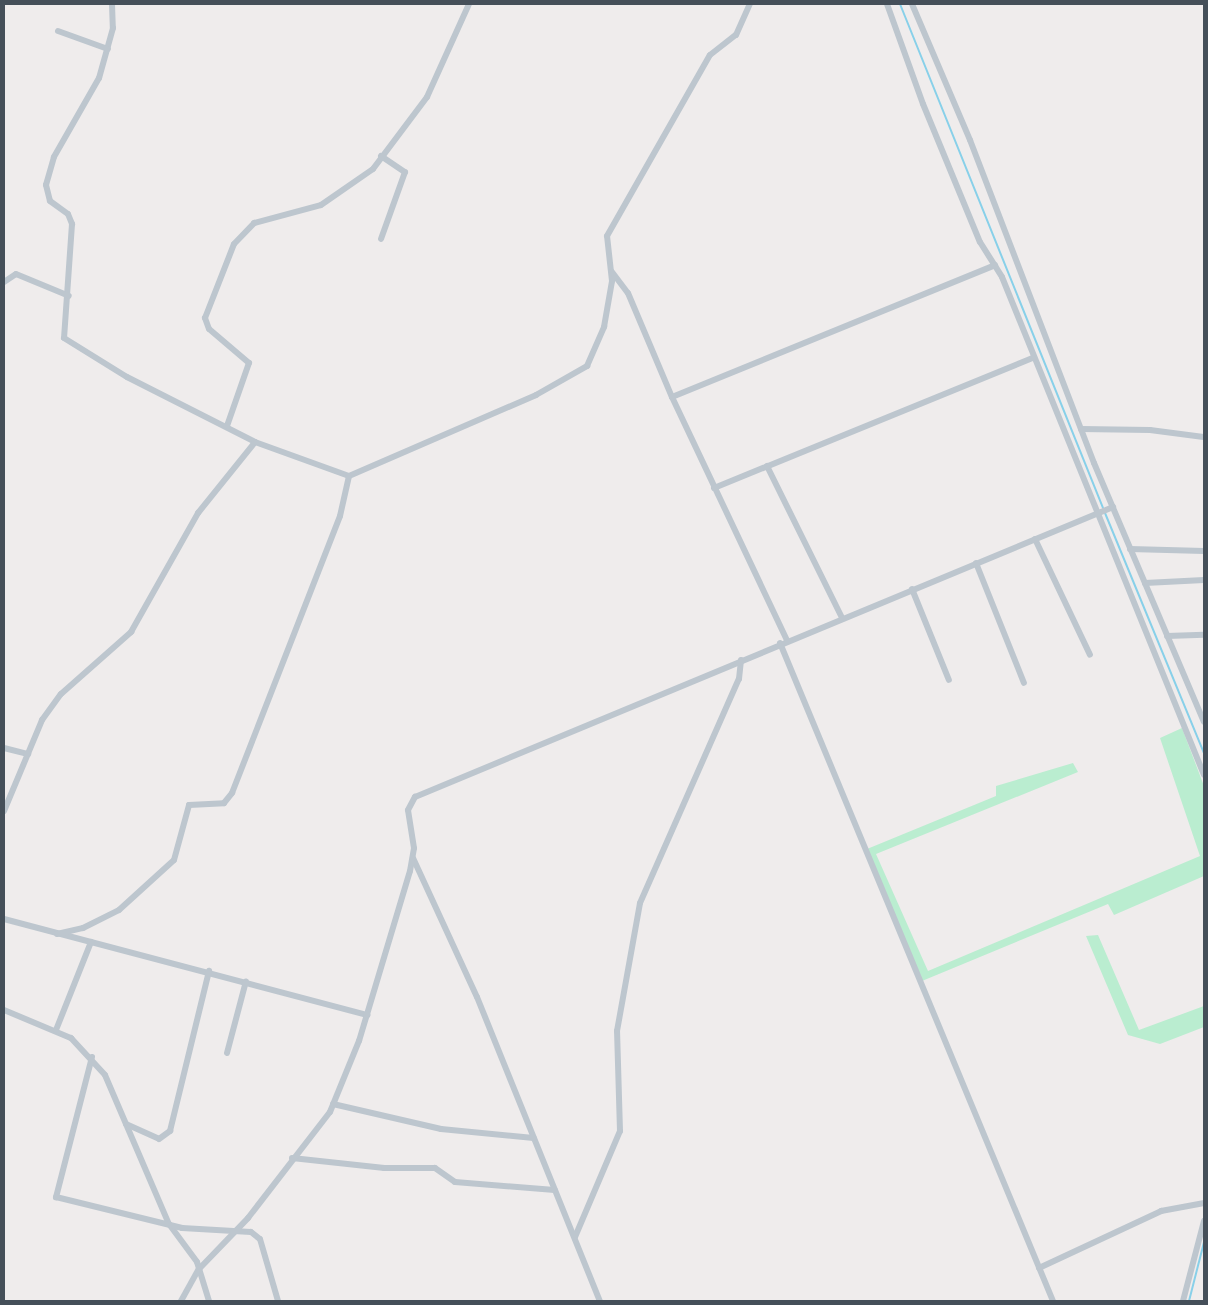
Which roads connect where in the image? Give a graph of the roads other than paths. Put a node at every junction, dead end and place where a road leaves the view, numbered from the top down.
1 (112, 4) edge
2 (469, 4) edge
3 (750, 4) edge
4 (887, 4) edge
5 (912, 4) edge
6 (58, 31) dead end
7 (108, 49) junction
8 (381, 156) junction
9 (381, 239) dead end
10 (995, 265) junction
11 (612, 272) junction
12 (4, 282) edge
13 (68, 296) junction
14 (1032, 358) junction
15 (672, 398) junction
16 (227, 426) junction
17 (1081, 429) junction
18 (1204, 437) edge
19 (255, 442) junction
20 (767, 466) junction
21 (349, 476) junction
22 (714, 488) junction
23 (1111, 507) junction
24 (1100, 511) junction
25 (1035, 540) junction
26 (1130, 548) junction
27 (1204, 551) edge
28 (976, 563) junction
29 (1204, 580) edge
30 (1145, 583) junction
31 (912, 589) junction
32 (842, 618) junction
33 (1204, 635) edge
34 (1166, 636) junction
35 (787, 640) junction
36 (780, 644) junction
37 (1090, 655) dead end
38 (741, 660) junction
39 (949, 680) dead end
40 (1024, 683) dead end
41 (1204, 722) edge
42 (4, 748) edge
43 (28, 754) junction
44 (1204, 776) edge
45 (4, 811) edge
46 (414, 858) junction
47 (4, 919) edge
48 (57, 934) junction
49 (91, 942) junction
50 (209, 971) junction
51 (246, 981) junction
52 (4, 1010) edge
53 (368, 1014) junction
54 (56, 1030) junction
55 (227, 1053) dead end
56 (92, 1057) junction
57 (333, 1104) junction
58 (126, 1124) junction
59 (534, 1138) junction
60 (292, 1158) junction
61 (555, 1190) junction
62 (1204, 1203) edge
63 (1204, 1221) edge
64 (168, 1224) junction
65 (235, 1231) junction
66 (575, 1237) junction
67 (1039, 1268) junction
68 (199, 1269) junction
69 (180, 1301) edge
70 (209, 1301) edge
71 (278, 1301) edge
72 (600, 1301) edge
73 (1053, 1301) edge
74 (1183, 1301) edge

1 - 7 street
2 - 8 street
3 - 11 street
4 - 10 street
5 - 17 street
6 - 7 street
7 - 13 street
8 - 9 street
8 - 16 street
10 - 14 street
10 - 15 street
11 - 15 street
11 - 21 street
12 - 13 street
13 - 16 street
14 - 20 street
14 - 24 street
15 - 22 street
16 - 19 street
17 - 18 street
17 - 23 street
19 - 21 street
19 - 43 street
20 - 22 street
20 - 32 street
21 - 48 street
22 - 35 street
23 - 24 street
23 - 26 street
24 - 25 street
24 - 44 street
25 - 28 street
25 - 37 street
26 - 27 street
26 - 30 street
28 - 31 street
28 - 40 street
29 - 30 street
30 - 34 street
31 - 32 street
31 - 39 street
32 - 35 street
33 - 34 street
34 - 41 street
35 - 36 street
36 - 38 street
36 - 67 street
38 - 46 street
38 - 66 street
42 - 43 street
43 - 45 street
46 - 53 street
46 - 59 street
47 - 48 street
48 - 49 street
49 - 50 street
49 - 54 street
50 - 51 street
50 - 58 street
51 - 53 street
51 - 55 street
52 - 54 street
53 - 57 street
54 - 56 street
56 - 58 street
56 - 64 street
57 - 59 street
57 - 60 street
58 - 64 street
59 - 61 street
60 - 61 street
60 - 65 street
61 - 66 street
62 - 67 street
63 - 74 street
64 - 65 street
64 - 68 street
65 - 68 street
65 - 71 street
66 - 72 street
67 - 73 street
68 - 69 street
68 - 70 street

